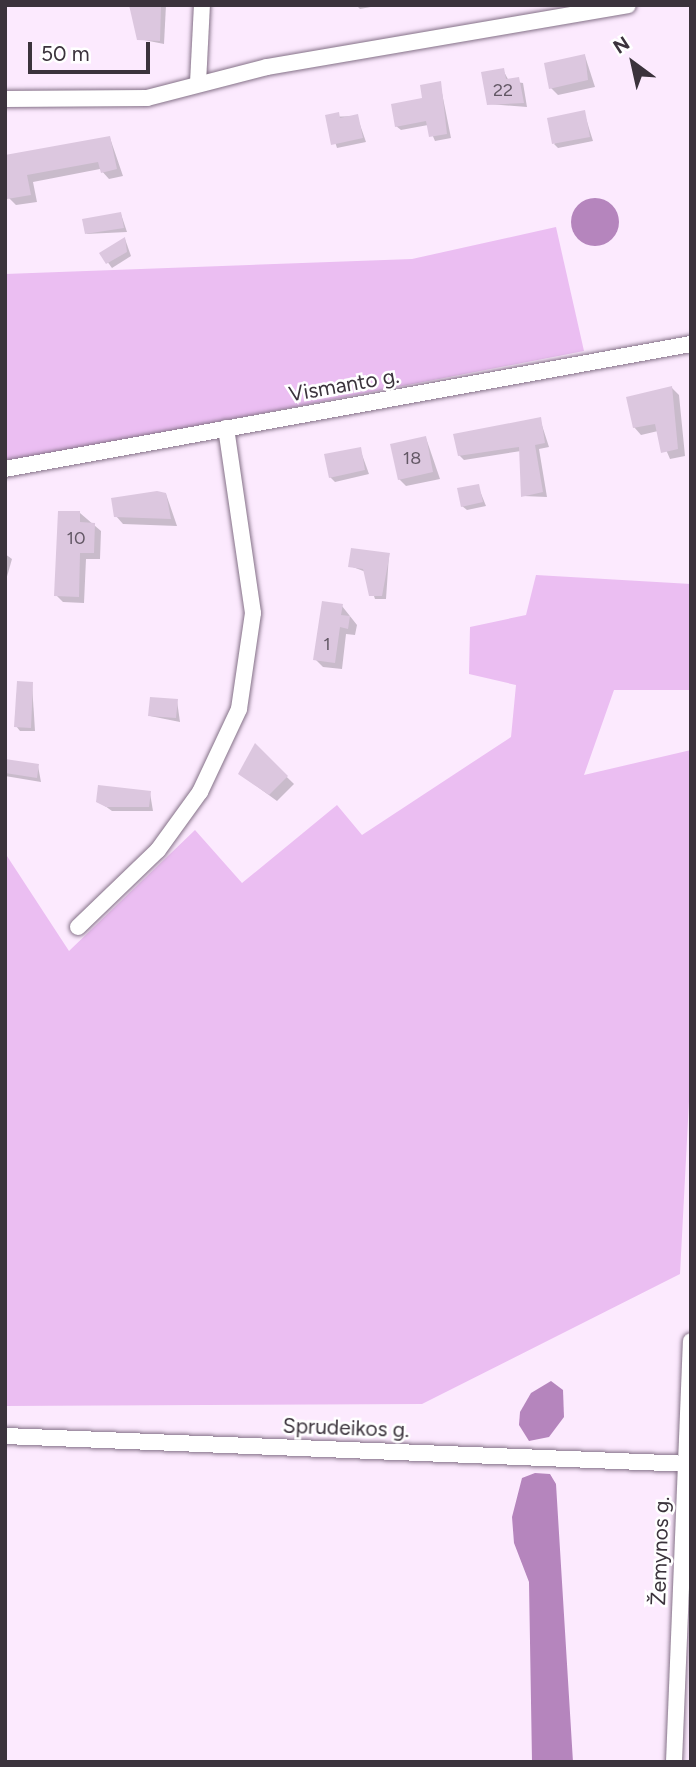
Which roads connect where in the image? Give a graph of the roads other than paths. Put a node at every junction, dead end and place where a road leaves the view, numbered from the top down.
1 (202, 5) edge
2 (628, 5) edge
3 (198, 83) junction
4 (5, 99) edge
5 (691, 344) edge
6 (226, 428) junction
7 (5, 469) edge
8 (78, 927) dead end
9 (691, 1341) edge
10 (5, 1436) edge
11 (688, 1464) edge
12 (674, 1762) edge

1 - 3 street
2 - 3 street
3 - 4 street
5 - 6 street, Vismanto g.
6 - 7 street, Vismanto g.
6 - 8 street
9 - 11 street, Žemynos g.
10 - 11 street, Sprudeikos g.
11 - 12 street, Žemynos g.

